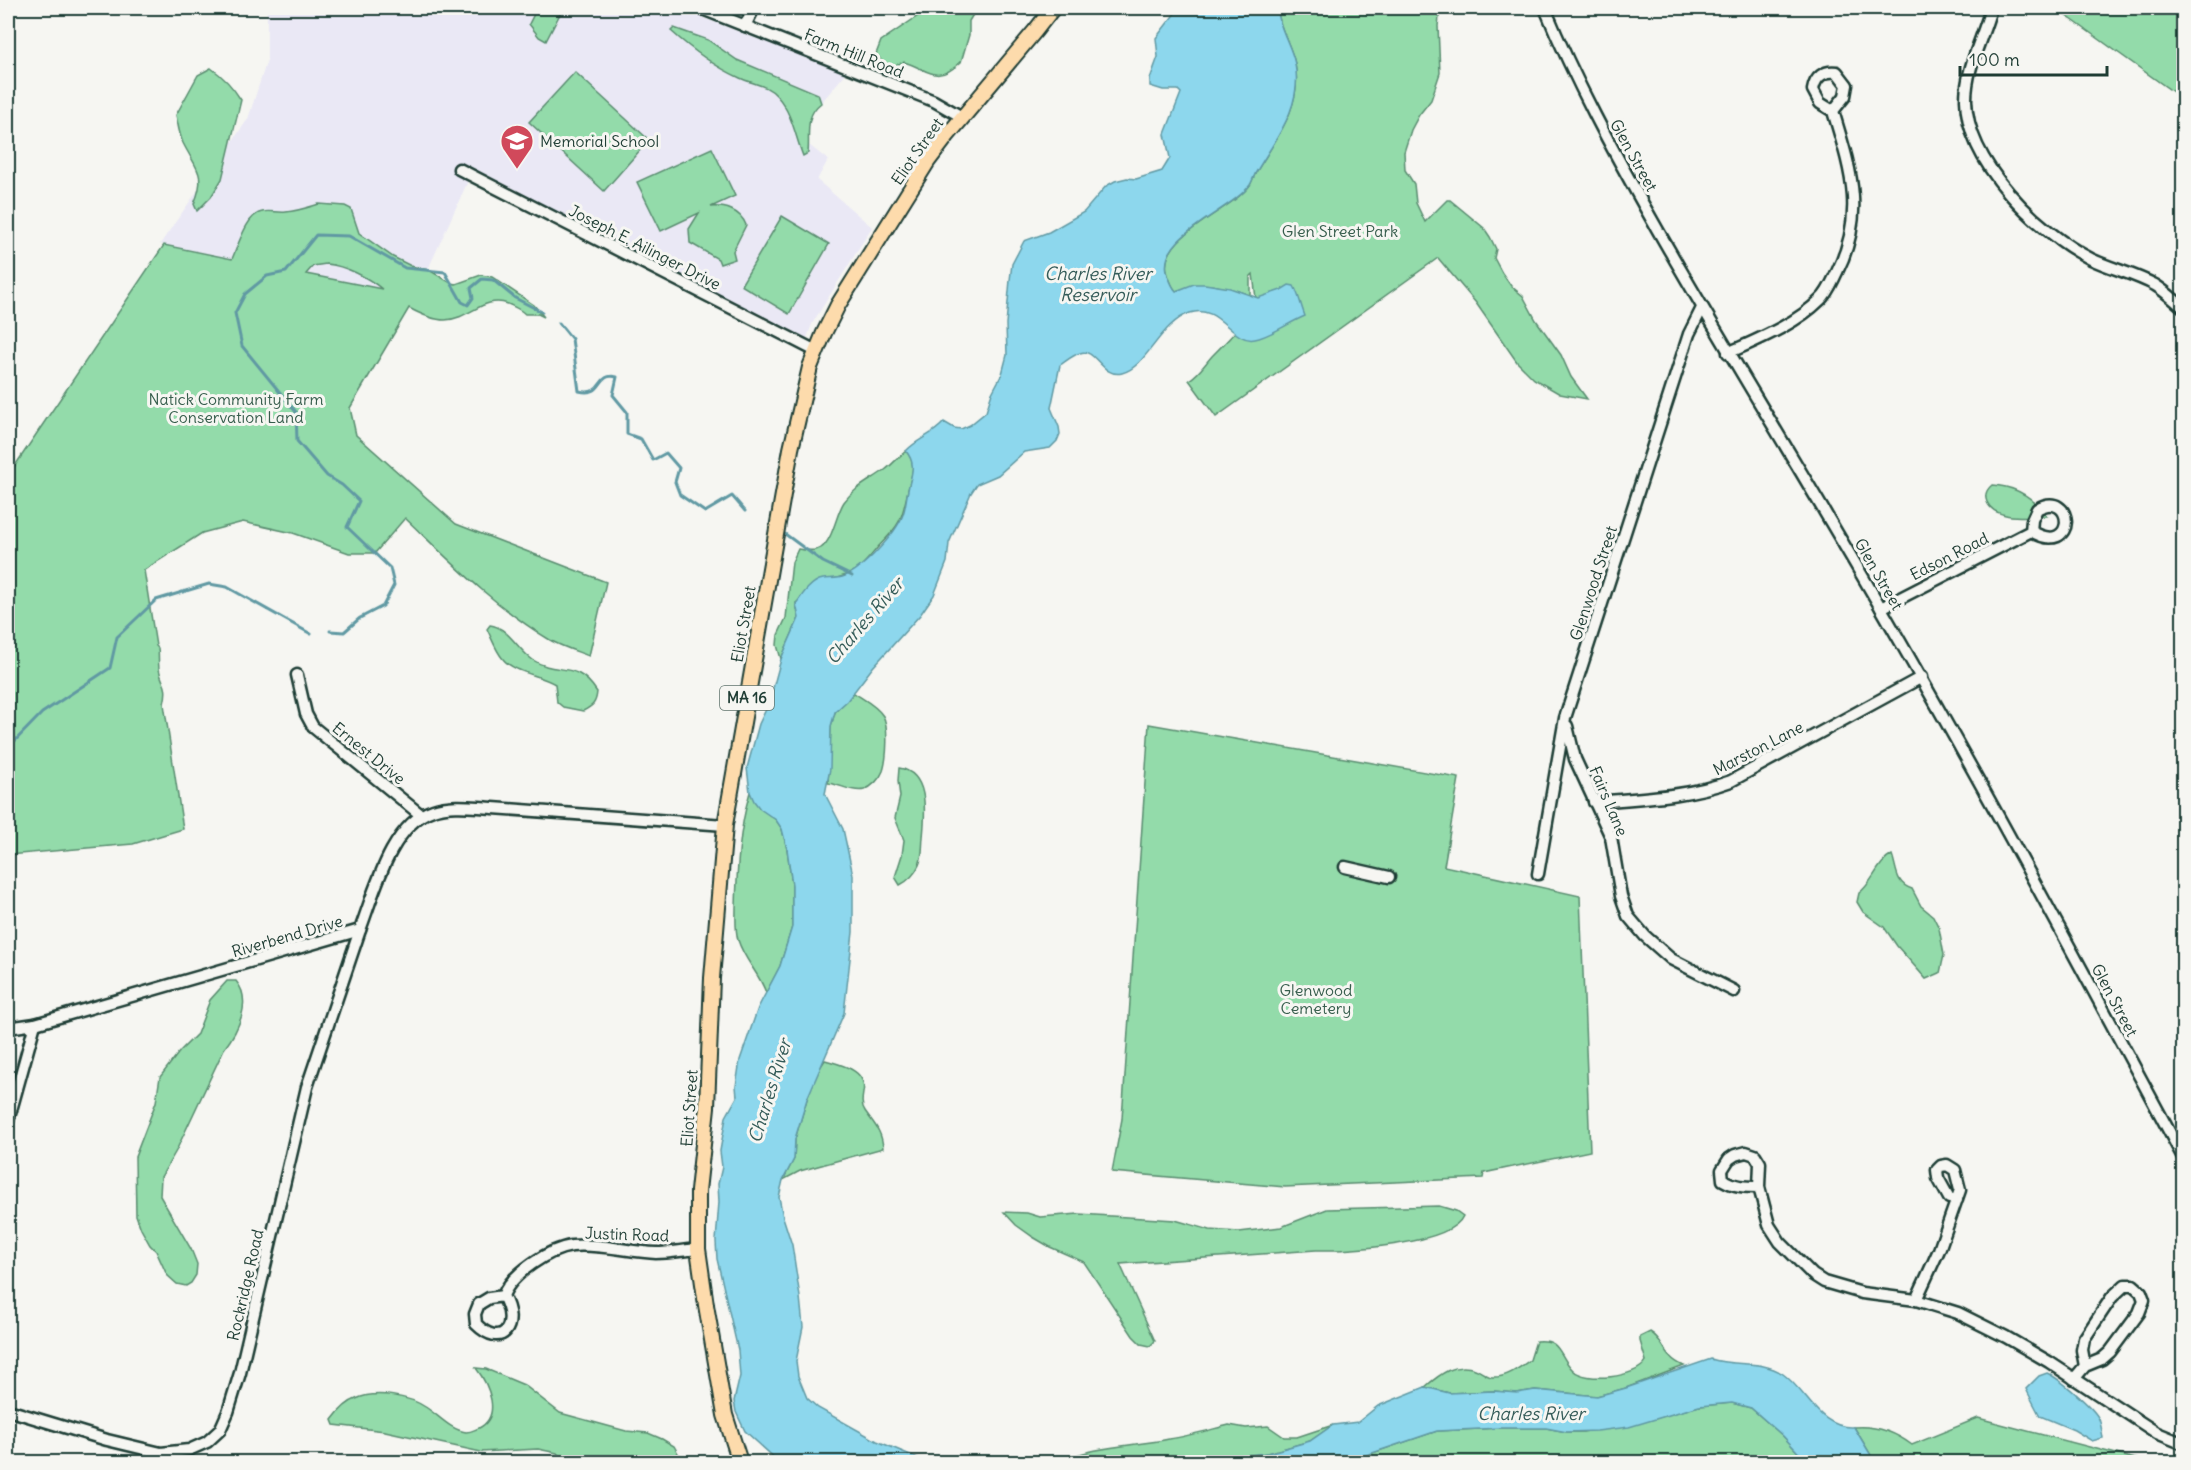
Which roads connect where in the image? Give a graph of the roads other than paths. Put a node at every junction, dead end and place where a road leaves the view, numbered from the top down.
1 (700, 8) edge
2 (754, 8) edge
3 (1053, 8) edge
4 (1545, 8) edge
5 (1991, 8) edge
6 (745, 26) junction
7 (1833, 111) dead end
8 (962, 117) junction
9 (459, 169) dead end
10 (1702, 308) junction
11 (2184, 308) edge
12 (2184, 341) edge
13 (816, 351) junction
14 (2184, 351) edge
15 (1728, 353) junction
16 (2031, 531) dead end
17 (1881, 608) junction
18 (297, 675) dead end
19 (1922, 677) junction
20 (1566, 718) junction
21 (1594, 802) junction
22 (421, 814) junction
23 (725, 825) junction
24 (1345, 867) dead end
25 (1538, 874) dead end
26 (1389, 877) dead end
27 (360, 930) junction
28 (1734, 991) dead end
29 (35, 1024) junction
30 (8, 1028) edge
31 (8, 1121) edge
32 (2184, 1159) edge
33 (1759, 1187) dead end
34 (1957, 1200) dead end
35 (698, 1249) junction
36 (503, 1296) dead end
37 (1916, 1300) junction
38 (2085, 1366) junction
39 (2074, 1379) junction
40 (8, 1410) edge
41 (2184, 1444) edge
42 (740, 1462) edge

1 - 6 street, Farm Hill Road
2 - 6 street
3 - 8 main road, Eliot Street / MA 16
4 - 10 street, Glen Street
5 - 11 street
6 - 8 street, Farm Hill Road
7 - 15 street
8 - 13 main road, Eliot Street / MA 16
9 - 13 street, Joseph E. Ailinger Drive
10 - 15 street, Glen Street
10 - 20 street, Glenwood Street
12 - 14 street
13 - 23 main road, Eliot Street / MA 16
15 - 17 street, Glen Street
16 - 17 street, Edson Road
17 - 19 street, Glen Street
18 - 22 street, Ernest Drive
19 - 21 street, Marston Lane
19 - 32 street, Glen Street
20 - 21 street, Fairs Lane
20 - 25 street, Glenwood Street
21 - 28 street, Fairs Lane
22 - 23 street
22 - 27 street, Riverbend Drive
23 - 35 main road, Eliot Street / MA 16
24 - 26 street
27 - 29 street, Riverbend Drive
27 - 40 street, Rockridge Road
29 - 30 street, Riverbend Drive
29 - 31 street
33 - 37 street
34 - 37 street
35 - 36 street, Justin Road
35 - 42 main road, Eliot Street / MA 16
37 - 39 street
38 - 38 street
38 - 39 street
39 - 41 street

